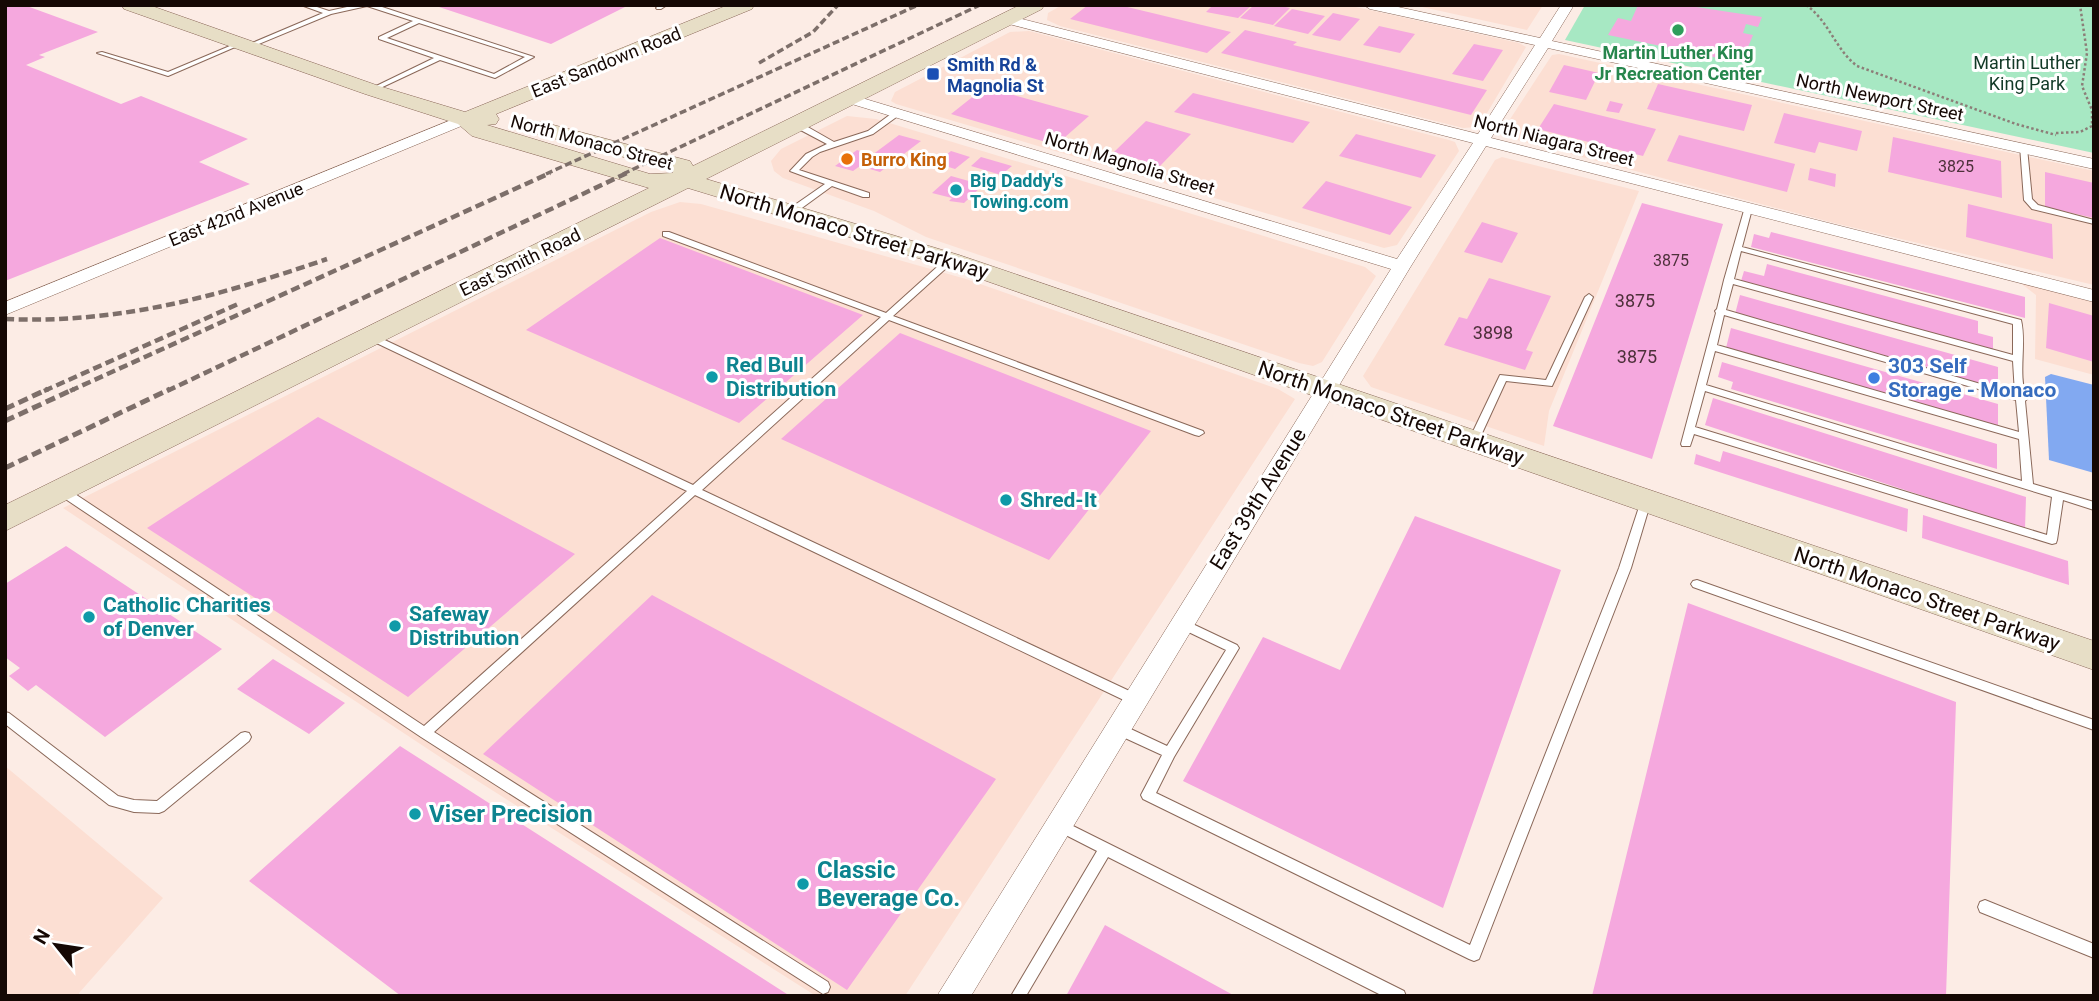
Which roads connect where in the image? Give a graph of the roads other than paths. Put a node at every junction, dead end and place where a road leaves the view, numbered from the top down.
1 (131, 5) edge
2 (304, 5) edge
3 (367, 5) edge
4 (745, 5) edge
5 (1035, 5) edge
6 (1370, 5) edge
7 (1568, 5) edge
8 (329, 13) junction
9 (1006, 19) junction
10 (418, 21) junction
11 (1544, 43) junction
12 (243, 45) junction
13 (100, 53) dead end
14 (439, 58) junction
15 (372, 90) junction
16 (847, 98) junction
17 (898, 113) junction
18 (467, 119) junction
19 (796, 124) junction
20 (1482, 141) junction
21 (831, 143) junction
22 (2023, 148) junction
23 (2094, 163) edge
24 (686, 180) junction
25 (831, 183) junction
26 (866, 195) dead end
27 (1748, 209) junction
28 (792, 211) junction
29 (2094, 222) edge
30 (666, 234) dead end
31 (1738, 248) junction
32 (950, 260) junction
33 (1402, 266) junction
34 (1728, 280) junction
35 (1589, 296) dead end
36 (2094, 296) edge
37 (5, 309) edge
38 (1719, 311) junction
39 (888, 316) junction
40 (370, 337) junction
41 (1712, 347) junction
42 (2016, 359) junction
43 (1701, 387) junction
44 (1325, 390) junction
45 (2022, 399) junction
46 (1690, 429) junction
47 (1199, 433) dead end
48 (2025, 437) junction
49 (1473, 442) junction
50 (1686, 444) dead end
51 (2028, 486) junction
52 (62, 491) junction
53 (694, 491) junction
54 (2058, 495) junction
55 (1646, 501) junction
56 (2094, 506) edge
57 (5, 519) edge
58 (1697, 584) dead end
59 (1180, 623) junction
60 (2094, 656) edge
61 (1134, 699) junction
62 (5, 717) edge
63 (2094, 724) edge
64 (1116, 728) junction
65 (425, 733) junction
66 (246, 737) dead end
67 (1170, 753) junction
68 (1059, 825) junction
69 (1105, 849) junction
70 (1985, 907) dead end
71 (2094, 951) edge
72 (823, 987) dead end
73 (953, 996) edge
74 (1018, 996) edge
75 (1399, 996) edge

1 - 12 street, North Monaco Street
2 - 8 lane
3 - 8 lane
3 - 10 lane
4 - 18 street, East Sandown Road
5 - 9 street, East Smith Road
6 - 11 street, North Newport Street
7 - 11 street, East 39th Avenue
8 - 12 lane
9 - 16 street, East Smith Road
9 - 20 street, North Niagara Street
10 - 14 lane
10 - 14 lane
11 - 20 street, East 39th Avenue
11 - 22 street, North Newport Street
12 - 13 lane
12 - 15 street, North Monaco Street
14 - 15 lane
15 - 18 street, North Monaco Street
16 - 17 street, North Magnolia Street
16 - 19 street, East Smith Road
17 - 21 lane
17 - 33 street, North Magnolia Street
18 - 24 street, North Monaco Street
18 - 37 street, East 42nd Avenue
19 - 21 lane
19 - 24 street, East Smith Road
20 - 27 street, North Niagara Street
20 - 33 street, East 39th Avenue
21 - 25 lane
22 - 23 street, North Newport Street
22 - 29 lane
24 - 28 street, North Monaco Street Parkway
24 - 40 street, East Smith Road
25 - 26 lane
25 - 28 lane
27 - 31 lane
27 - 36 street, North Niagara Street
28 - 32 street, North Monaco Street Parkway
30 - 39 lane
31 - 34 lane
31 - 42 lane
32 - 39 lane
32 - 44 street, North Monaco Street Parkway
33 - 44 street, East 39th Avenue
34 - 38 lane
34 - 42 lane
35 - 49 lane
38 - 41 lane
38 - 45 lane
39 - 47 lane
39 - 53 lane
40 - 52 street, East Smith Road
40 - 53 lane
41 - 43 lane
41 - 48 lane
42 - 45 lane
43 - 46 lane
43 - 51 lane
44 - 49 street, North Monaco Street Parkway
44 - 59 street, East 39th Avenue
45 - 48 lane
46 - 50 lane
46 - 54 lane
48 - 51 lane
49 - 55 street, North Monaco Street Parkway
51 - 54 lane
52 - 57 street, East Smith Road
52 - 65 lane
53 - 61 lane
53 - 65 lane
54 - 56 lane
55 - 60 street, North Monaco Street Parkway
55 - 67 lane
58 - 63 lane
59 - 61 street, East 39th Avenue
59 - 67 lane
61 - 64 street, East 39th Avenue
62 - 66 lane
64 - 67 lane
64 - 68 street, East 39th Avenue
65 - 72 lane
68 - 69 lane
68 - 73 street, East 39th Avenue
69 - 74 lane
69 - 75 lane
70 - 71 lane

